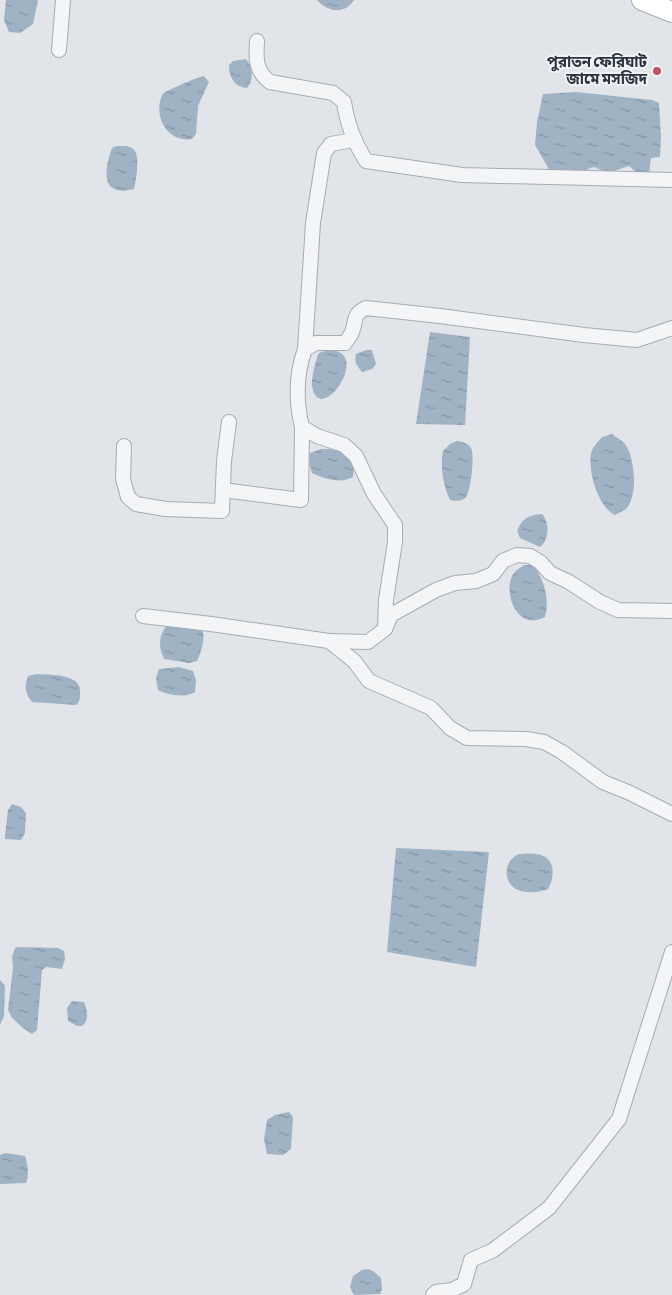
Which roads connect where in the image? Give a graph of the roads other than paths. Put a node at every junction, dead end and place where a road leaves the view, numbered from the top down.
1 (63, 0) edge
2 (642, 0) edge
3 (672, 12) edge
4 (257, 41) dead end
5 (59, 50) dead end
6 (353, 140) junction
7 (672, 180) edge
8 (672, 328) edge
9 (305, 349) junction
10 (229, 422) dead end
11 (302, 427) junction
12 (124, 446) dead end
13 (223, 490) junction
14 (672, 611) edge
15 (142, 616) dead end
16 (385, 629) junction
17 (329, 641) junction
18 (672, 814) edge
19 (672, 952) edge
20 (433, 1295) edge

1 - 5 street
2 - 3 street
4 - 6 street
6 - 7 street
6 - 9 street
8 - 9 street
9 - 11 street
10 - 13 street
11 - 13 street
11 - 16 street
12 - 13 street
14 - 16 street
15 - 17 street
16 - 17 street
17 - 18 street
19 - 20 street

